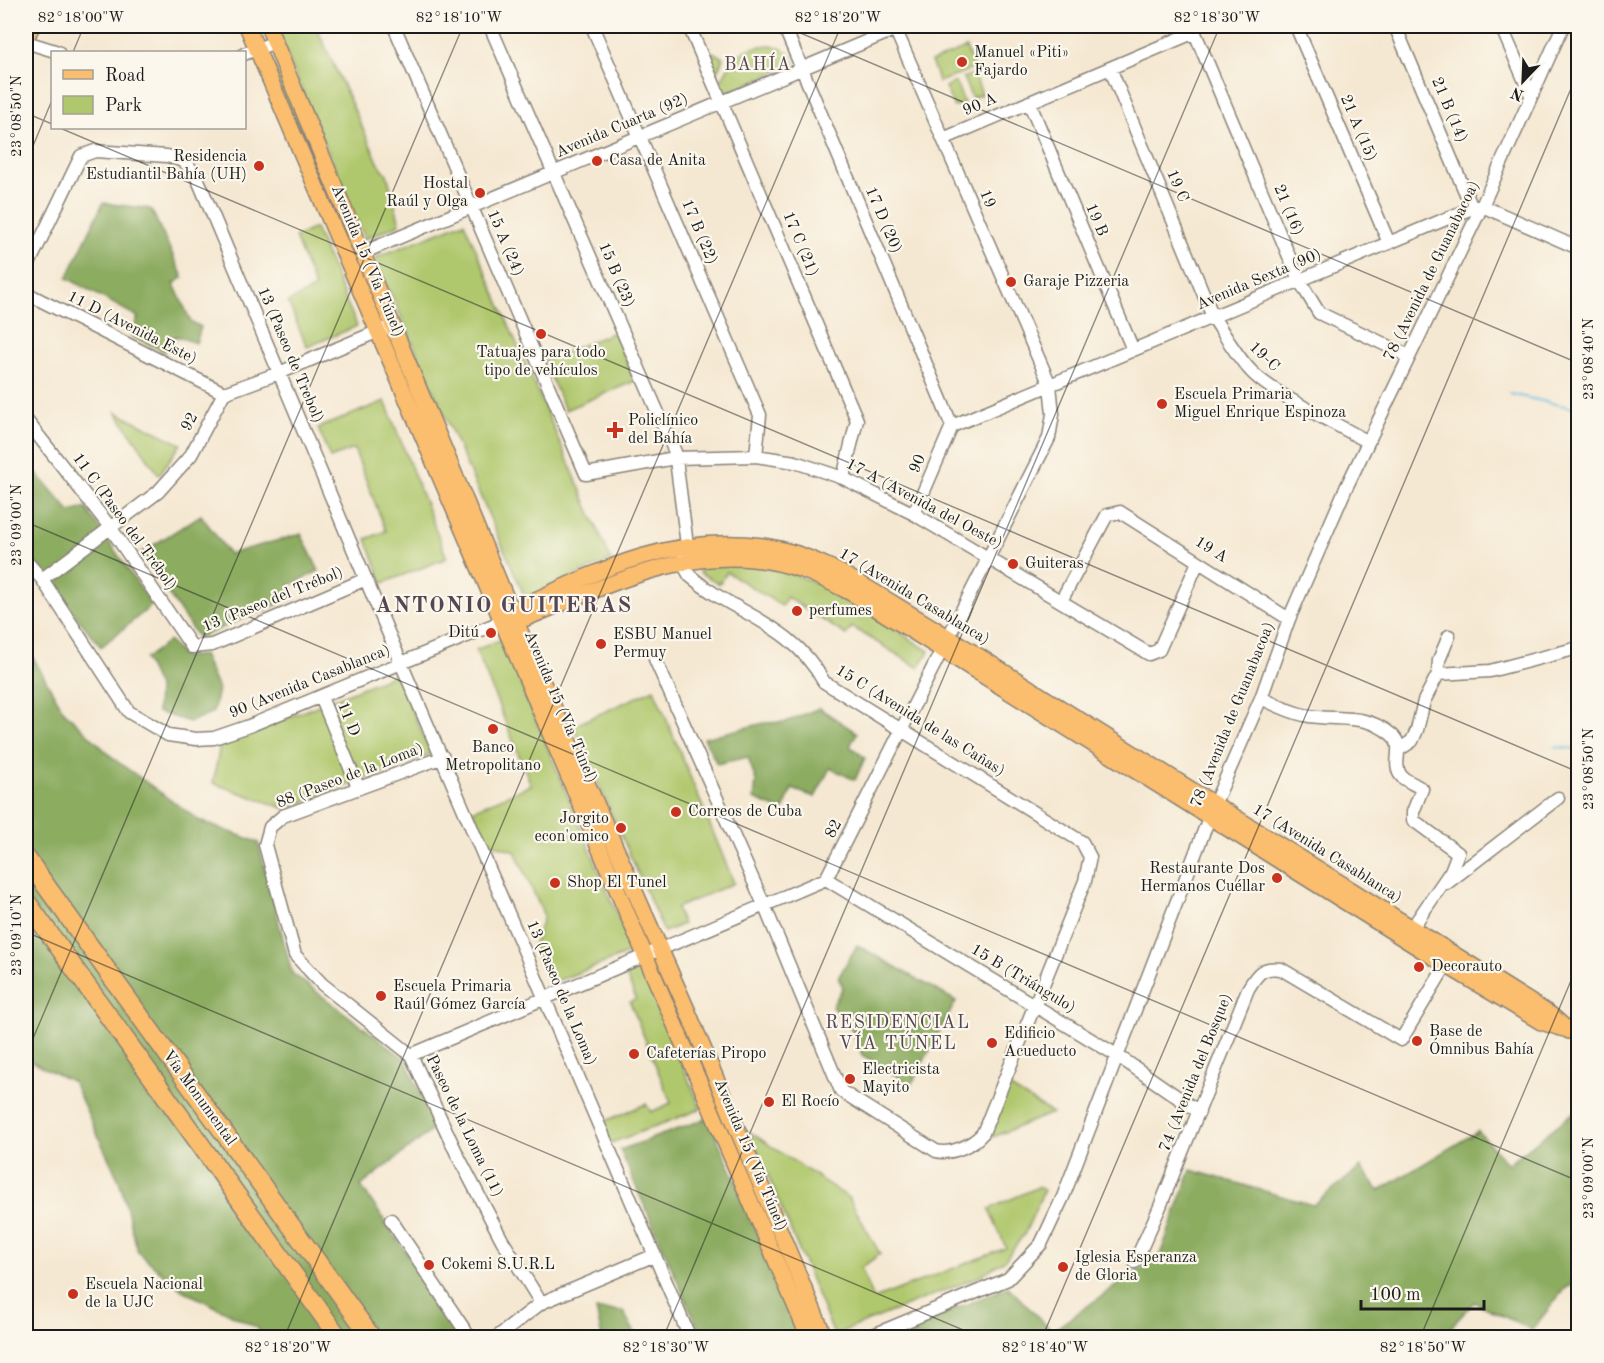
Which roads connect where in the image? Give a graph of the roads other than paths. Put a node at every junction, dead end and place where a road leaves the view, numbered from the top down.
1 (32, 26) edge
2 (247, 26) edge
3 (268, 26) edge
4 (394, 26) edge
5 (490, 26) edge
6 (592, 26) edge
7 (689, 26) edge
8 (784, 26) edge
9 (1296, 26) edge
10 (1395, 26) edge
11 (1501, 26) edge
12 (1563, 26) edge
13 (895, 27) edge
14 (1194, 29) edge
15 (26, 40) edge
16 (275, 42) junction
17 (55, 51) edge
18 (251, 52) edge
19 (802, 68) junction
20 (1110, 68) junction
21 (1531, 95) junction
22 (722, 102) junction
23 (1029, 102) junction
24 (640, 136) junction
25 (943, 139) junction
26 (554, 172) junction
27 (471, 207) junction
28 (1477, 207) junction
29 (1389, 243) junction
30 (1578, 248) edge
31 (362, 253) junction
32 (26, 270) edge
33 (1299, 280) junction
34 (26, 293) edge
35 (1213, 316) junction
36 (385, 328) junction
37 (1133, 350) junction
38 (1409, 356) junction
39 (279, 373) junction
40 (1050, 385) junction
41 (224, 393) junction
42 (26, 420) edge
43 (951, 426) junction
44 (1368, 442) junction
45 (756, 456) junction
46 (675, 458) junction
47 (586, 474) joint
48 (843, 478) junction
49 (914, 514) junction
50 (110, 527) junction
51 (687, 545) junction
52 (989, 557) junction
53 (26, 561) edge
54 (682, 562) junction
55 (1198, 562) junction
56 (26, 572) edge
57 (42, 579) junction
58 (366, 579) junction
59 (1061, 601) junction
60 (510, 618) junction
61 (1289, 619) junction
62 (1449, 636) dead end
63 (946, 644) junction
64 (192, 647) joint
65 (1578, 648) edge
66 (656, 659) dead end
67 (400, 663) junction
68 (1438, 674) junction
69 (321, 697) junction
70 (1261, 698) junction
71 (902, 729) junction
72 (1400, 749) junction
73 (443, 757) junction
74 (358, 788) junction
75 (1558, 798) dead end
76 (1212, 811) junction
77 (270, 827) joint
78 (26, 858) edge
79 (826, 879) junction
80 (1441, 887) junction
81 (26, 901) edge
82 (765, 907) junction
83 (1412, 928) junction
84 (654, 951) junction
85 (1446, 965) junction
86 (1494, 989) junction
87 (546, 997) junction
88 (1035, 1005) junction
89 (1575, 1028) edge
90 (411, 1056) junction
91 (1118, 1056) junction
92 (1199, 1112) junction
93 (391, 1220) dead end
94 (655, 1255) junction
95 (1135, 1262) dead end
96 (541, 1303) junction
97 (339, 1338) edge
98 (372, 1338) edge
99 (470, 1338) edge
100 (496, 1338) edge
101 (690, 1338) edge
102 (810, 1338) edge
103 (825, 1338) edge
104 (866, 1338) edge

1 - 15 main road
2 - 18 main road, Avenida 15 (Vía Túnel)
3 - 16 main road, Avenida 15 (Vía Túnel)
4 - 27 street, 15 A (24)
5 - 26 street, 15 B (23)
6 - 24 street, 17 B (22)
7 - 22 street, 17 C (21)
8 - 19 street, 17 D (20)
9 - 29 street, 21 A (15)
10 - 28 street, 21 B (14)
11 - 21 street
12 - 21 street, 78 (Avenida de Guanabacoa)
13 - 19 street, Avenida Cuarta (92)
13 - 25 street, 19
14 - 20 street, 90 A
14 - 33 street, 21 (16)
15 - 17 street
16 - 18 street
16 - 31 main road, Avenida 15 (Vía Túnel)
18 - 36 main road, Avenida 15 (Vía Túnel)
19 - 22 street, Avenida Cuarta (92)
19 - 43 street, 17 D (20)
20 - 23 street, 90 A
20 - 35 street, 19 C
21 - 28 street, 78 (Avenida de Guanabacoa)
22 - 24 street, Avenida Cuarta (92)
22 - 48 street, 17 C (21)
23 - 25 street, 90 A
23 - 37 street, 19 B
24 - 26 street, Avenida Cuarta (92)
24 - 45 street, 17 B (22)
25 - 40 street, 19
26 - 27 street, Avenida Cuarta (92)
26 - 46 street, 15 B (23)
27 - 31 street, Avenida Cuarta (92)
27 - 47 street, 15 A (24)
28 - 29 street, Avenida Sexta (90)
28 - 30 street
28 - 38 street, 78 (Avenida de Guanabacoa)
29 - 33 street, Avenida Sexta (90)
31 - 36 main road, Avenida 15 (Vía Túnel)
32 - 39 street, 13 (Paseo de Trebol)
33 - 35 street, Avenida Sexta (90)
33 - 38 street, 21 (16)
34 - 41 street, 11 D (Avenida Este)
35 - 37 street, Avenida Sexta (90)
35 - 44 street, 19-C
36 - 39 street
36 - 60 main road, Avenida 15 (Vía Túnel)
37 - 40 street, Avenida Sexta (90)
38 - 44 street, 78 (Avenida de Guanabacoa)
39 - 41 street
39 - 58 street, 13 (Paseo de Trebol)
40 - 43 street, Avenida Sexta (90)
40 - 52 street, 82
41 - 50 street, 92
42 - 50 street, 11 C (Paseo del Trébol)
43 - 49 street, 90
44 - 61 street, 78 (Avenida de Guanabacoa)
45 - 46 street, 17 A (Avenida del Oeste)
45 - 48 street, 17 A (Avenida del Oeste)
46 - 47 street, 17 A (Avenida del Oeste)
46 - 51 street, 15 B (23)
48 - 49 street, 17 A (Avenida del Oeste)
49 - 52 street, 17 A (Avenida del Oeste)
50 - 57 street, 92
50 - 64 street, 11 C (Paseo del Trébol)
51 - 54 street
51 - 60 main road, 17 (Avenida Casablanca)
51 - 63 main road, 17 (Avenida Casablanca)
52 - 59 street, 17 A (Avenida del Oeste)
52 - 63 street, 82
53 - 57 street
54 - 60 main road, 17 (Avenida Casablanca)
54 - 63 main road, 17 (Avenida Casablanca)
54 - 71 street, 15 C (Avenida de las Cañas)
55 - 59 street, 19 A
55 - 59 street, 17 A (Avenida del Oeste)
55 - 61 street, 19 A
56 - 57 street
57 - 69 street, 90 (Avenida Casablanca)
58 - 64 street, 13 (Paseo del Trébol)
58 - 67 street, 13 (Paseo de Trebol)
60 - 67 street, 90 (Avenida Casablanca)
60 - 84 main road, Avenida 15 (Vía Túnel)
61 - 70 street, 78 (Avenida de Guanabacoa)
62 - 68 street
63 - 71 street, 82
63 - 76 main road, 17 (Avenida Casablanca)
65 - 68 street
66 - 82 street
67 - 69 street, 90 (Avenida Casablanca)
67 - 73 street, 13 (Paseo de la Loma)
68 - 72 street
69 - 74 street, 11 D
70 - 72 street
70 - 76 street, 78 (Avenida de Guanabacoa)
71 - 79 street, 82
71 - 88 street, 15 C (Avenida de las Cañas)
72 - 80 street
73 - 74 street, 88 (Paseo de la Loma)
73 - 87 street, 13 (Paseo de la Loma)
74 - 77 street, 88 (Paseo de la Loma)
75 - 80 street
76 - 83 main road, 17 (Avenida Casablanca)
76 - 85 main road, 17 (Avenida Casablanca)
76 - 91 street, 78 (Avenida de Guanabacoa)
77 - 90 street, Paseo de la Loma (11)
78 - 98 highway, Vía Monumental
79 - 82 street
79 - 88 street, 15 B (Triángulo)
80 - 83 street
81 - 97 highway, Vía Monumental
82 - 84 street
82 - 88 street
83 - 86 main road, 17 (Avenida Casablanca)
84 - 87 street
84 - 102 main road, Avenida 15 (Vía Túnel)
84 - 103 main road, Avenida 15 (Vía Túnel)
85 - 86 main road, 17 (Avenida Casablanca)
85 - 92 street, 74 (Avenida del Bosque)
86 - 89 main road, 17 (Avenida Casablanca)
87 - 90 street
87 - 94 street, 13 (Paseo de la Loma)
88 - 91 street, 15 B (Triángulo)
90 - 96 street, Paseo de la Loma (11)
91 - 92 street, 15 B (Triángulo)
91 - 104 street, 78 (Avenida de Guanabacoa)
92 - 95 street, 74 (Avenida del Bosque)
93 - 99 street
94 - 96 street
94 - 101 street, 13 (Paseo de la Loma)
96 - 100 street

